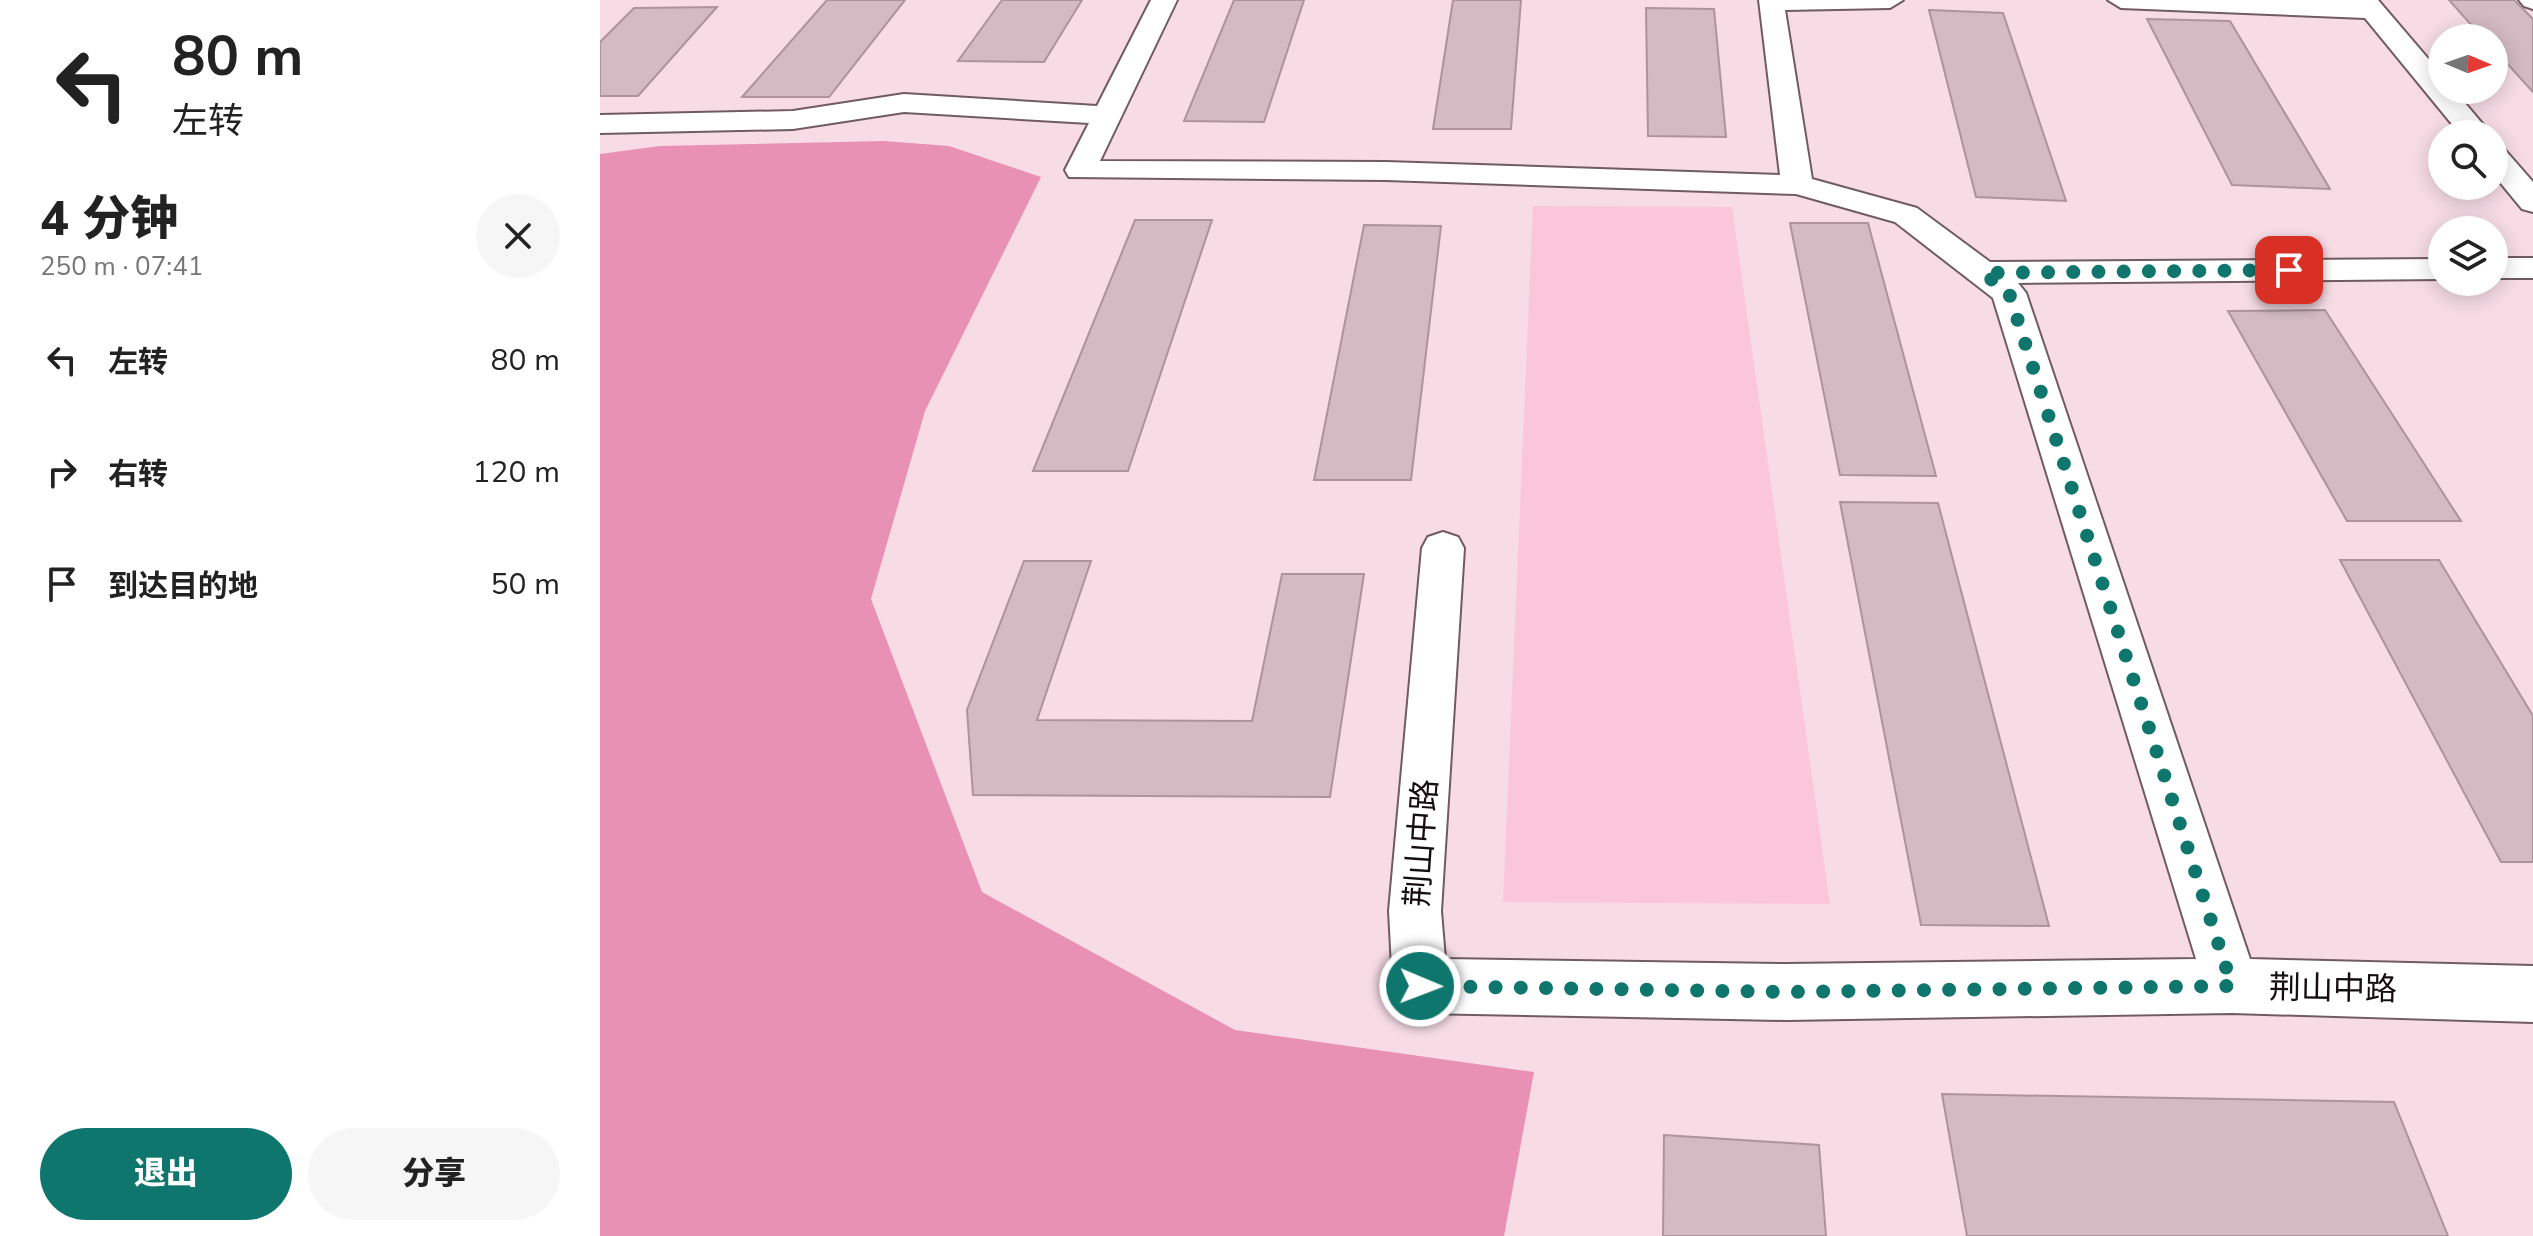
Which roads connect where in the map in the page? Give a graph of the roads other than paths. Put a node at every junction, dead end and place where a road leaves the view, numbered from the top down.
1 (1164, 0) edge
2 (1890, 0) edge
3 (2121, 0) edge
4 (2368, 5) edge
5 (1107, 115) junction
6 (2464, 120) edge
7 (600, 124) edge
8 (2508, 173) edge
9 (1797, 185) junction
10 (2533, 202) edge
11 (2508, 268) edge
12 (2533, 268) edge
13 (2428, 269) edge
14 (1983, 273) junction
15 (1443, 548) dead end
16 (2232, 986) junction
17 (2533, 994) edge

1 - 5 street
2 - 9 street
3 - 4 street
4 - 6 street
5 - 7 street
5 - 9 street
8 - 10 street
9 - 14 street
11 - 12 street
13 - 14 street
14 - 16 street
15 - 16 street, 荆山中路
16 - 17 street, 荆山中路

